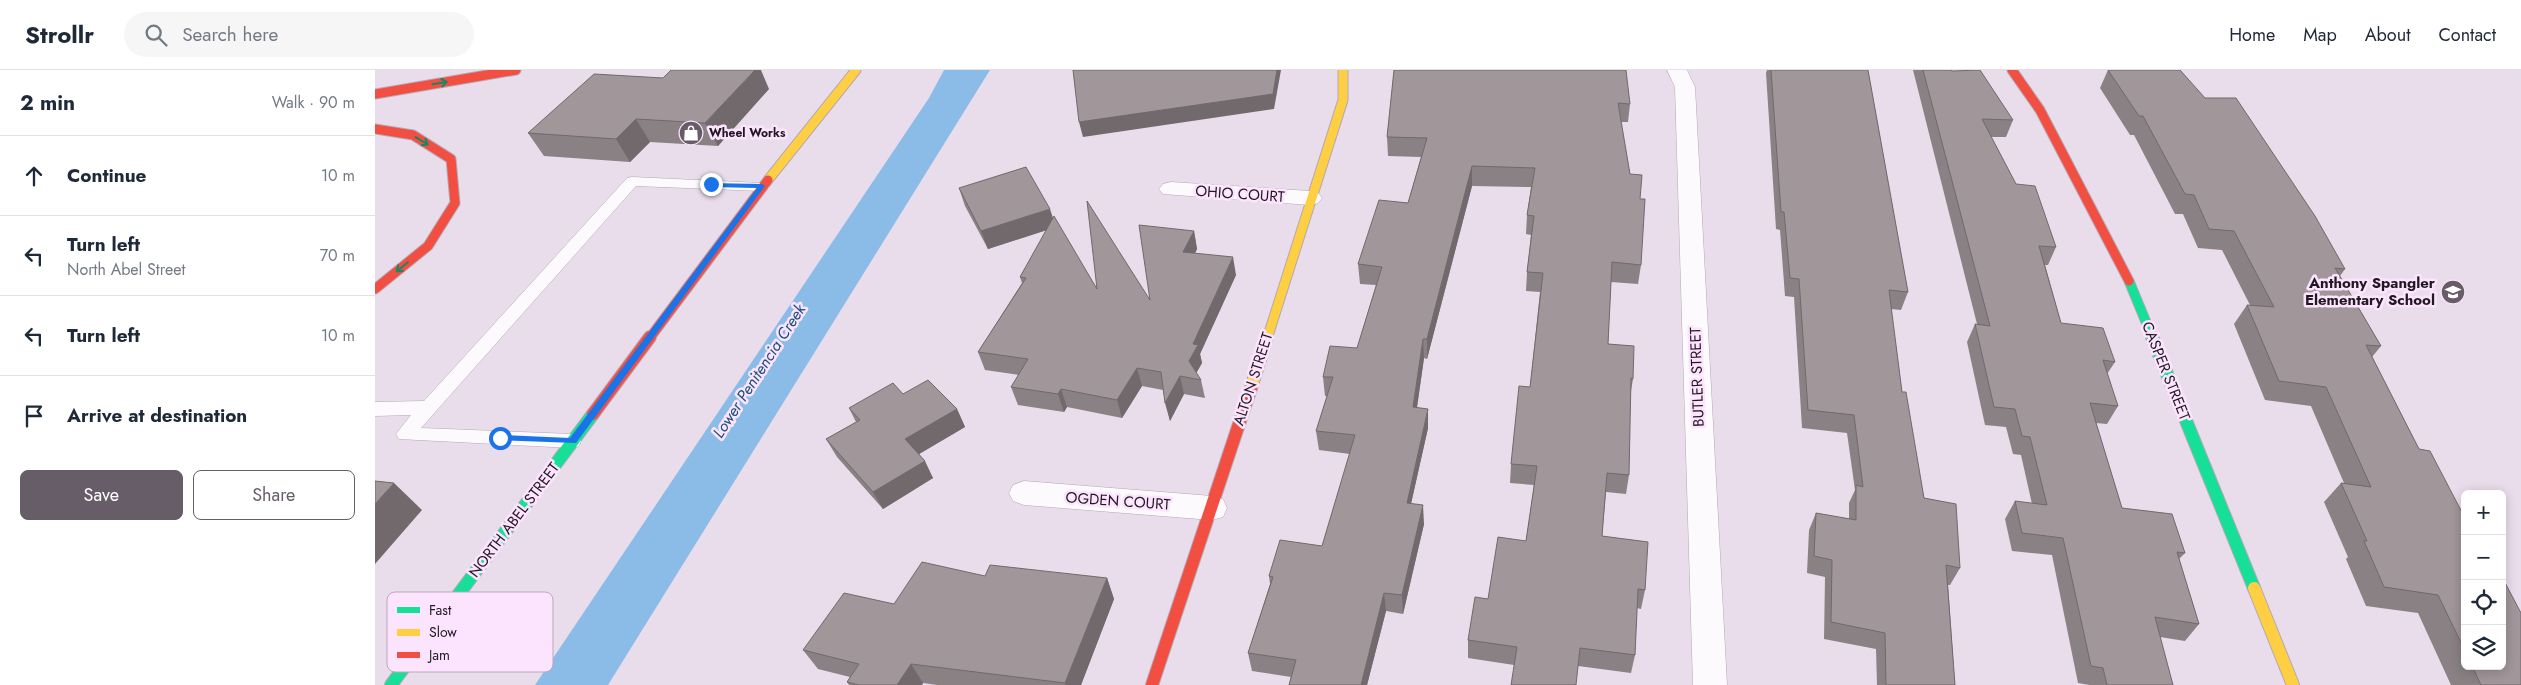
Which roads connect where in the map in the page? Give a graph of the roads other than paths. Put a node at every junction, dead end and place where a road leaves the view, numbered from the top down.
1 (516, 70) edge
2 (856, 70) edge
3 (1343, 70) edge
4 (1677, 70) edge
5 (2012, 70) edge
6 (375, 94) edge
7 (375, 129) edge
8 (762, 186) junction
9 (1171, 189) dead end
10 (1310, 198) junction
11 (375, 289) edge
12 (427, 408) junction
13 (375, 409) edge
14 (573, 441) junction
15 (1024, 494) dead end
16 (1212, 508) junction
17 (460, 592) edge
18 (401, 672) edge
19 (391, 685) edge
20 (1152, 685) edge
21 (1710, 685) edge
22 (2293, 685) edge

6 -> 1 main road
2 - 8 main road, NORTH ABEL STREET
3 - 10 main road, ALTON STREET
4 - 21 street, BUTLER STREET
5 - 22 main road, CASPER STREET
7 -> 11 main road
8 - 12 lane
8 - 14 main road, NORTH ABEL STREET
9 - 10 street, OHIO COURT
10 - 16 main road, ALTON STREET
12 - 13 lane
12 - 14 lane
14 - 17 main road, NORTH ABEL STREET
15 - 16 street, OGDEN COURT
16 - 20 main road, ALTON STREET
18 - 19 main road, NORTH ABEL STREET

